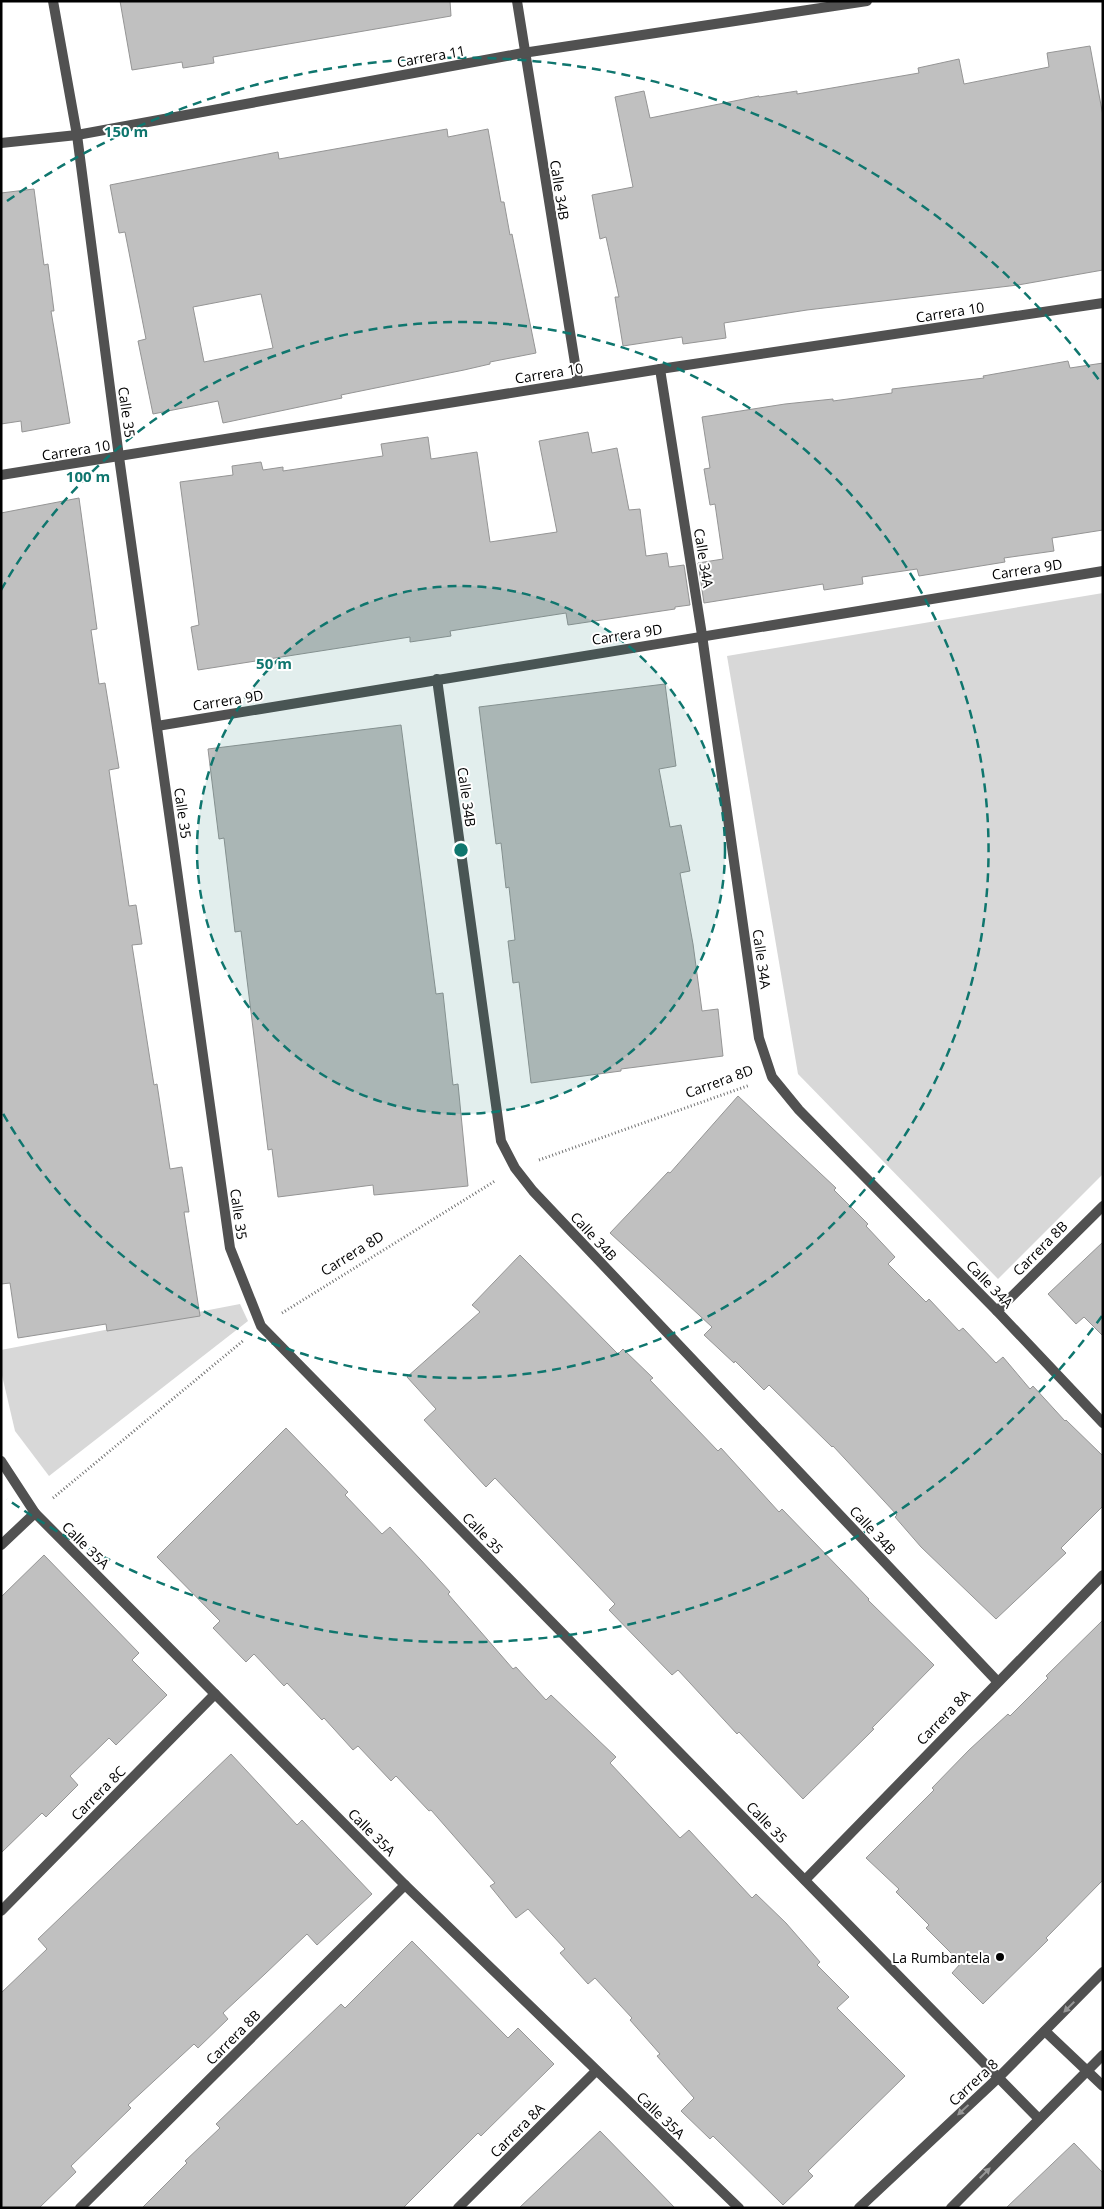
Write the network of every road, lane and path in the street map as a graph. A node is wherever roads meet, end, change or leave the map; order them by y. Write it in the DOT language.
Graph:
graph roads {
  1 [pos="53,1"];
  2 [pos="517,1"];
  3 [pos="867,1"];
  4 [pos="523,53"];
  5 [pos="77,135"];
  6 [pos="1,143"];
  7 [pos="1103,303"];
  8 [pos="660,369"];
  9 [pos="578,382"];
  10 [pos="119,457"];
  11 [pos="1,475"];
  12 [pos="1103,571"];
  13 [pos="702,635"];
  14 [pos="437,680"];
  15 [pos="157,726"];
  16 [pos="772,1077"];
  17 [pos="515,1168"];
  18 [pos="1103,1206"];
  19 [pos="997,1311"];
  20 [pos="261,1326"];
  21 [pos="1103,1424"];
  22 [pos="1,1461"];
  23 [pos="35,1513"];
  24 [pos="1,1545"];
  25 [pos="1103,1575"];
  26 [pos="997,1682"];
  27 [pos="215,1694"];
  28 [pos="805,1880"];
  29 [pos="405,1885"];
  30 [pos="1,1912"];
  31 [pos="1103,1972"];
  32 [pos="1044,2032"];
  33 [pos="1103,2055"];
  34 [pos="596,2071"];
  35 [pos="1087,2071"];
  36 [pos="999,2077"];
  37 [pos="1103,2086"];
  38 [pos="1039,2118"];
  39 [pos="80,2208"];
  40 [pos="458,2208"];
  41 [pos="740,2208"];
  42 [pos="859,2208"];
  43 [pos="951,2208"];
  1 -- 5 [label="street, Calle 35"];
  2 -- 4 [label="street, Calle 34B"];
  3 -- 4 [label="street, Carrera 11"];
  4 -- 5 [label="street, Carrera 11"];
  4 -- 9 [label="street, Calle 34B"];
  5 -- 6 [label="street, Carrera 11"];
  5 -- 10 [label="street, Calle 35"];
  7 -- 8 [label="street, Carrera 10"];
  8 -- 9 [label="street, Carrera 10"];
  8 -- 13 [label="street, Calle 34A"];
  9 -- 10 [label="street, Carrera 10"];
  10 -- 11 [label="street, Carrera 10"];
  10 -- 15 [label="street, Calle 35"];
  12 -- 13 [label="street, Carrera 9D"];
  13 -- 14 [label="street, Carrera 9D"];
  13 -- 16 [label="street, Calle 34A"];
  14 -- 15 [label="street, Carrera 9D"];
  14 -- 17 [label="street, Calle 34B"];
  15 -- 20 [label="street, Calle 35"];
  16 -- 17 [label="path, Carrera 8D"];
  16 -- 19 [label="street, Calle 34A"];
  17 -- 20 [label="path, Carrera 8D"];
  17 -- 26 [label="street, Calle 34B"];
  18 -- 19 [label="street, Carrera 8B"];
  19 -- 21 [label="street, Calle 34A"];
  20 -- 23 [label="path, Carrera 8D"];
  20 -- 28 [label="street, Calle 35"];
  22 -- 23 [label="street, Calle 35A"];
  23 -- 24 [label="street"];
  23 -- 27 [label="street, Calle 35A"];
  25 -- 26 [label="street, Carrera 8A"];
  26 -- 28 [label="street, Carrera 8A"];
  27 -- 29 [label="street, Calle 35A"];
  27 -- 30 [label="street, Carrera 8C"];
  28 -- 36 [label="street, Calle 35"];
  29 -- 34 [label="street, Calle 35A"];
  29 -- 39 [label="street, Carrera 8B"];
  31 -- 32 [label="street, Carrera 8, one-way"];
  32 -- 35 [label="street"];
  32 -- 36 [label="street, Carrera 8"];
  33 -- 35 [label="street"];
  34 -- 40 [label="street, Carrera 8A"];
  34 -- 41 [label="street, Calle 35A"];
  35 -- 37 [label="street"];
  35 -- 38 [label="street"];
  36 -- 38 [label="street, Calle 35"];
  36 -- 42 [label="street, Carrera 8, one-way"];
  43 -- 38 [label="street, one-way"];
}
